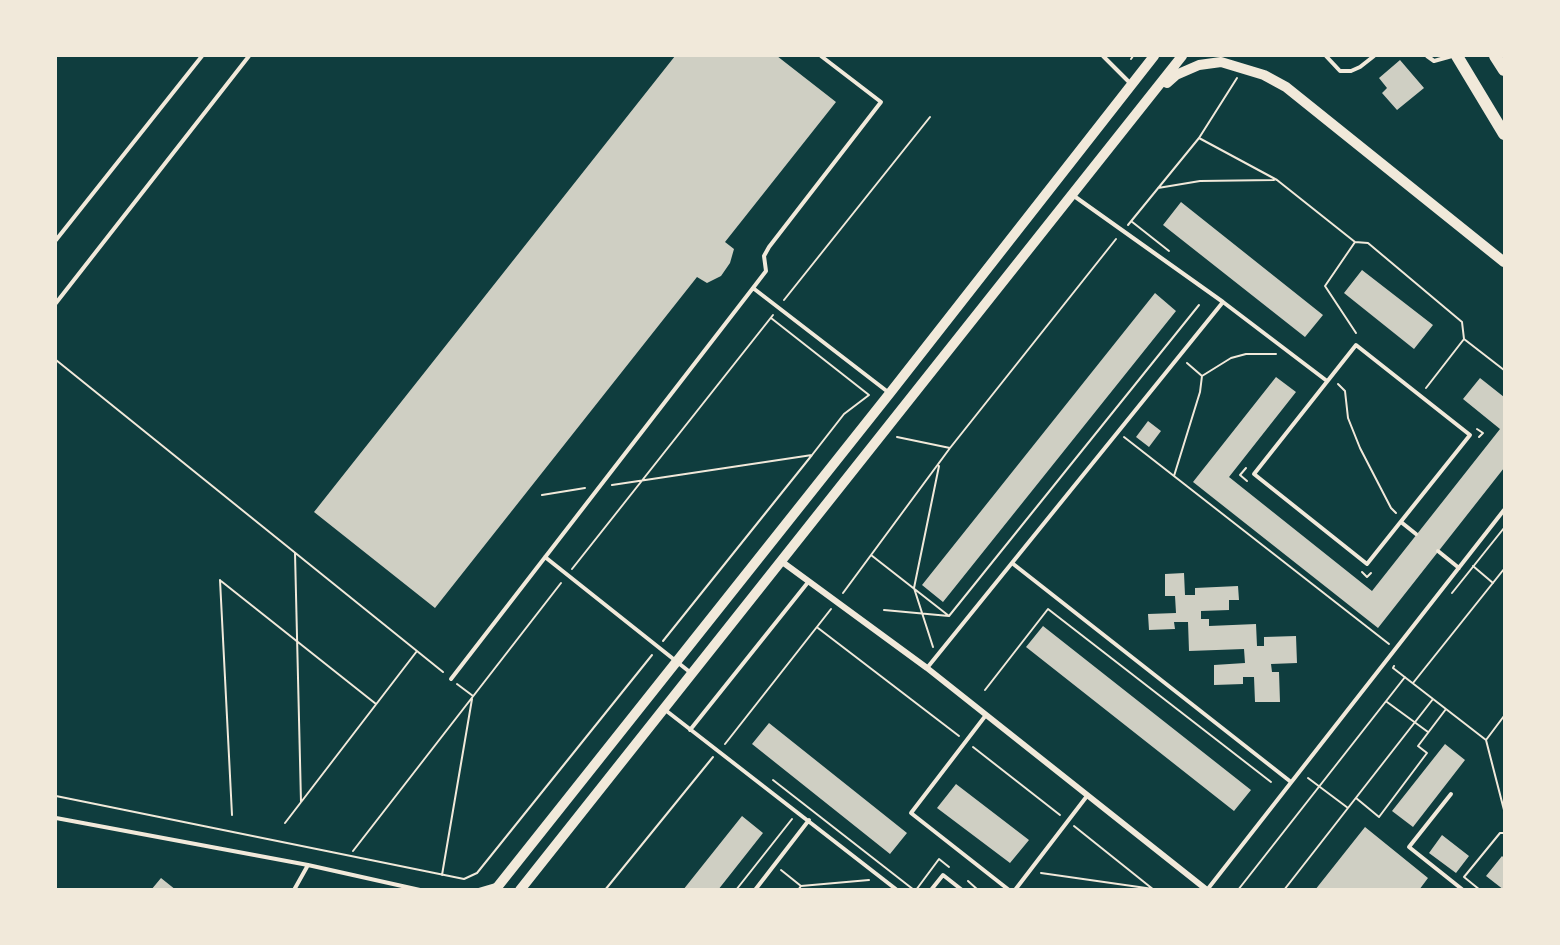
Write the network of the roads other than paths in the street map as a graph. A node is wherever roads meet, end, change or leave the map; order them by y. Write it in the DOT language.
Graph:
graph roads {
  1 [pos="202,56"];
  2 [pos="249,56"];
  3 [pos="821,56"];
  4 [pos="1103,56"];
  5 [pos="1154,56"];
  6 [pos="1182,56"];
  7 [pos="1326,56"];
  8 [pos="1374,56"];
  9 [pos="1426,56"];
  10 [pos="1452,56"];
  11 [pos="1457,56"];
  12 [pos="1495,56"];
  13 [pos="1504,70"];
  14 [pos="1131,84"];
  15 [pos="1147,100"];
  16 [pos="1504,134"];
  17 [pos="1072,194"];
  18 [pos="56,240"];
  19 [pos="1504,262"];
  20 [pos="753,288"];
  21 [pos="1223,302"];
  22 [pos="56,303"];
  23 [pos="1327,381"];
  24 [pos="890,393"];
  25 [pos="1504,510"];
  26 [pos="1402,520"];
  27 [pos="1416,534"];
  28 [pos="1438,551"];
  29 [pos="545,557"];
  30 [pos="781,561"];
  31 [pos="1012,563"];
  32 [pos="1459,568"];
  33 [pos="809,581"];
  34 [pos="677,661"];
  35 [pos="927,668"];
  36 [pos="692,674"];
  37 [pos="451,679"];
  38 [pos="664,709"];
  39 [pos="986,715"];
  40 [pos="690,730"];
  41 [pos="1291,782"];
  42 [pos="1451,794"];
  43 [pos="1088,795"];
  44 [pos="56,818"];
  45 [pos="809,820"];
  46 [pos="308,865"];
  47 [pos="497,887"];
  48 [pos="294,890"];
  49 [pos="420,890"];
  50 [pos="479,890"];
  51 [pos="520,890"];
  52 [pos="755,890"];
  53 [pos="897,890"];
  54 [pos="931,890"];
  55 [pos="962,890"];
  56 [pos="1009,890"];
  57 [pos="1015,890"];
  58 [pos="1207,890"];
  59 [pos="1463,890"];
  1 -- 18 [label="lane"];
  2 -- 22 [label="lane"];
  3 -- 20 [label="lane"];
  4 -- 14 [label="lane"];
  5 -- 14 [label="main road"];
  6 -- 15 [label="main road"];
  7 -- 8 [label="lane"];
  9 -- 10 [label="lane"];
  11 -- 16 [label="main road"];
  12 -- 13 [label="main road"];
  14 -- 24 [label="main road"];
  15 -- 17 [label="main road"];
  15 -- 19 [label="main road"];
  17 -- 21 [label="lane"];
  17 -- 30 [label="main road"];
  20 -- 24 [label="lane"];
  20 -- 29 [label="lane"];
  21 -- 23 [label="lane"];
  21 -- 31 [label="lane"];
  23 -- 26 [label="lane"];
  23 -- 26 [label="lane"];
  24 -- 34 [label="main road"];
  25 -- 32 [label="lane"];
  26 -- 27 [label="lane"];
  28 -- 32 [label="lane"];
  29 -- 34 [label="lane"];
  29 -- 37 [label="lane"];
  30 -- 33 [label="street"];
  30 -- 36 [label="main road"];
  31 -- 35 [label="lane"];
  31 -- 41 [label="lane"];
  32 -- 41 [label="lane"];
  33 -- 35 [label="street"];
  33 -- 40 [label="lane"];
  34 -- 36 [label="lane"];
  34 -- 47 [label="main road"];
  35 -- 39 [label="street"];
  36 -- 38 [label="main road"];
  38 -- 40 [label="lane"];
  38 -- 51 [label="main road"];
  39 -- 43 [label="street"];
  39 -- 56 [label="lane"];
  40 -- 45 [label="lane"];
  41 -- 58 [label="lane"];
  42 -- 59 [label="lane"];
  43 -- 57 [label="lane"];
  43 -- 58 [label="street"];
  44 -- 46 [label="lane"];
  45 -- 52 [label="lane"];
  45 -- 53 [label="lane"];
  46 -- 48 [label="lane"];
  46 -- 49 [label="lane"];
  47 -- 50 [label="lane"];
  54 -- 55 [label="lane"];
}
